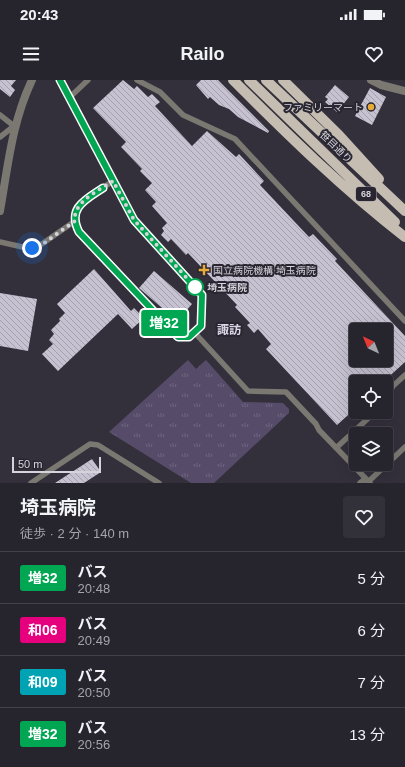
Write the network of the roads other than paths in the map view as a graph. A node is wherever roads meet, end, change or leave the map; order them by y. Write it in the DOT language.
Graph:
graph roads {
  1 [pos="32,80"];
  2 [pos="60,80"];
  3 [pos="88,80"];
  4 [pos="137,80"];
  5 [pos="233,80"];
  6 [pos="249,80"];
  7 [pos="266,80"];
  8 [pos="283,80"];
  9 [pos="371,80"];
  10 [pos="405,91"];
  11 [pos="70,97"];
  12 [pos="0,115"];
  13 [pos="14,126"];
  14 [pos="0,137"];
  15 [pos="113,181"];
  16 [pos="404,210"];
  17 [pos="0,211"];
  18 [pos="75,221"];
  19 [pos="405,232"];
  20 [pos="405,237"];
  21 [pos="0,242"];
  22 [pos="405,321"];
  23 [pos="195,333"];
  24 [pos="405,375"];
  25 [pos="393,386"];
  26 [pos="367,419"];
  27 [pos="405,447"];
  28 [pos="336,448"];
  29 [pos="366,482"];
  30 [pos="31,483"];
  31 [pos="160,483"];
  1 -- 13 [label="street"];
  2 -- 11 [label="lane"];
  3 -- 11 [label="lane"];
  4 -- 22 [label="lane"];
  5 -- 20 [label="main road"];
  6 -- 19 [label="main road, 笹目通り / 68"];
  7 -- 16 [label="main road, 笹目通り / 68"];
  8 -- 16 [label="main road"];
  9 -- 10 [label="street"];
  11 -- 15 [label="lane"];
  12 -- 13 [label="lane"];
  13 -- 14 [label="lane"];
  13 -- 17 [label="street"];
  15 -- 18 [label="lane"];
  15 -- 23 [label="lane"];
  18 -- 21 [label="lane"];
  18 -- 23 [label="lane"];
  23 -- 28 [label="lane"];
  24 -- 25 [label="lane"];
  26 -- 28 [label="lane"];
  27 -- 29 [label="lane"];
  28 -- 29 [label="lane"];
  30 -- 31 [label="lane"];
}
